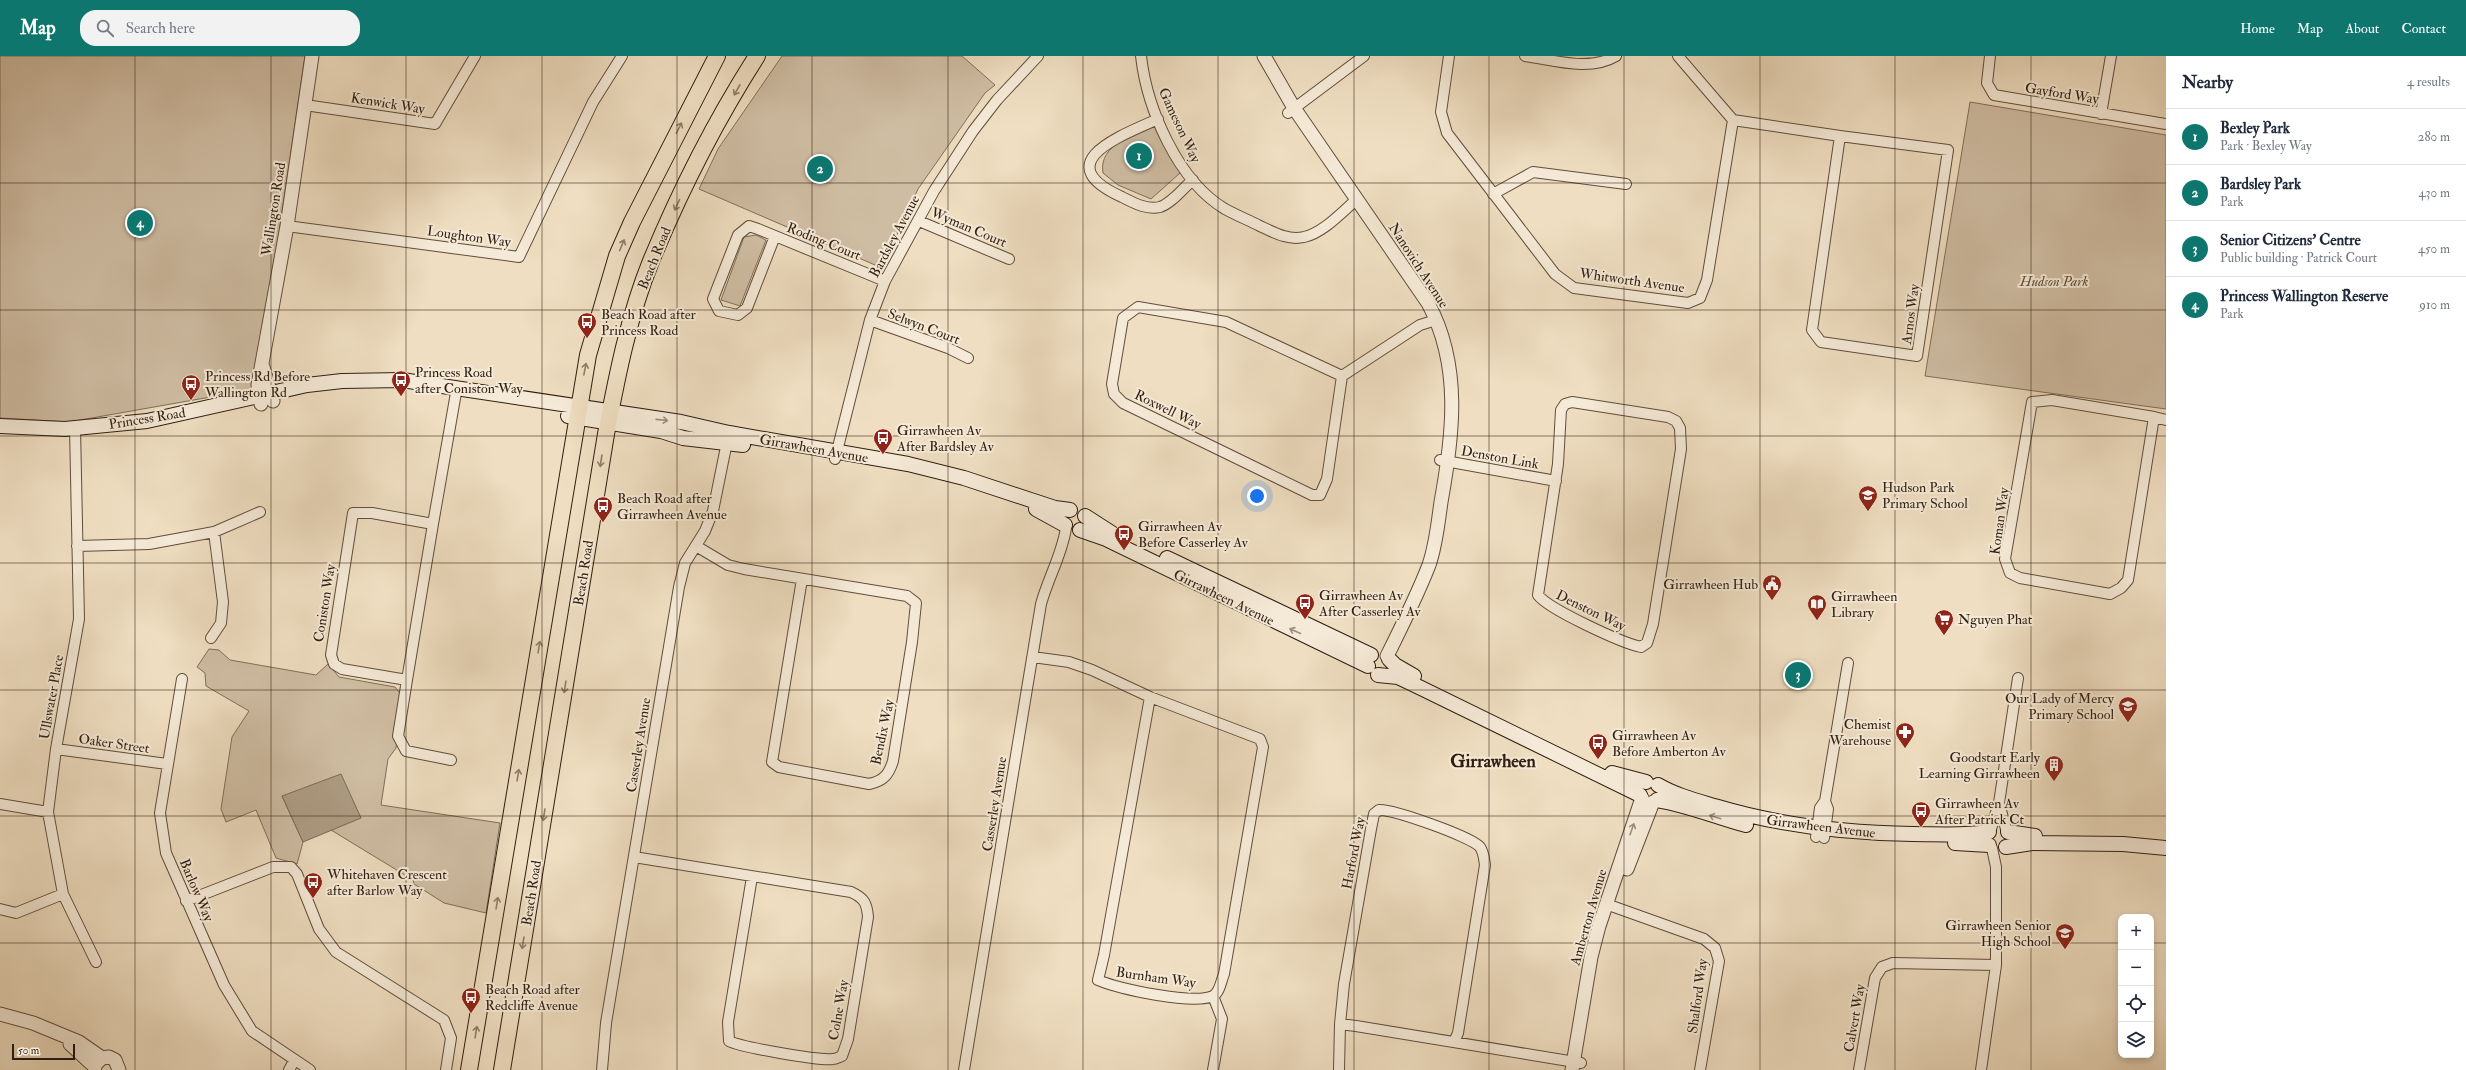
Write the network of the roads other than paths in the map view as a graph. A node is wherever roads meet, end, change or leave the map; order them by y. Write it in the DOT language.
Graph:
graph roads {
  1 [pos="312,56"];
  2 [pos="475,56"];
  3 [pos="622,56"];
  4 [pos="717,56"];
  5 [pos="757,56"];
  6 [pos="1038,56"];
  7 [pos="1141,56"];
  8 [pos="1256,56"];
  9 [pos="1264,56"];
  10 [pos="1364,56"];
  11 [pos="1449,56"];
  12 [pos="1525,56"];
  13 [pos="1616,56"];
  14 [pos="1678,56"];
  15 [pos="1990,56"];
  16 [pos="2111,56"];
  17 [pos="305,105"];
  18 [pos="1291,111"];
  19 [pos="2101,114"];
  20 [pos="1158,119"];
  21 [pos="1733,120"];
  22 [pos="2166,124"];
  23 [pos="1840,136"];
  24 [pos="1193,180"];
  25 [pos="1626,184"];
  26 [pos="1493,194"];
  27 [pos="1353,202"];
  28 [pos="919,221"];
  29 [pos="287,226"];
  30 [pos="775,236"];
  31 [pos="1009,259"];
  32 [pos="885,281"];
  33 [pos="870,320"];
  34 [pos="1432,321"];
  35 [pos="968,358"];
  36 [pos="1342,376"];
  37 [pos="456,391"];
  38 [pos="266,398"];
  39 [pos="576,412"];
  40 [pos="2154,417"];
  41 [pos="609,418"];
  42 [pos="2166,420"];
  43 [pos="0,426"];
  44 [pos="75,432"];
  45 [pos="0,434"];
  46 [pos="728,438"];
  47 [pos="836,455"];
  48 [pos="1444,461"];
  49 [pos="1556,481"];
  50 [pos="1070,510"];
  51 [pos="260,512"];
  52 [pos="1085,516"];
  53 [pos="433,524"];
  54 [pos="1072,529"];
  55 [pos="214,532"];
  56 [pos="77,546"];
  57 [pos="696,546"];
  58 [pos="802,579"];
  59 [pos="211,638"];
  60 [pos="1033,657"];
  61 [pos="1379,660"];
  62 [pos="1848,663"];
  63 [pos="2018,678"];
  64 [pos="182,679"];
  65 [pos="407,680"];
  66 [pos="1150,697"];
  67 [pos="56,749"];
  68 [pos="450,760"];
  69 [pos="167,764"];
  70 [pos="1650,794"];
  71 [pos="1999,803"];
  72 [pos="0,804"];
  73 [pos="48,812"];
  74 [pos="2007,831"];
  75 [pos="1820,833"];
  76 [pos="2166,841"];
  77 [pos="1995,842"];
  78 [pos="2166,848"];
  79 [pos="634,857"];
  80 [pos="752,877"];
  81 [pos="63,894"];
  82 [pos="186,900"];
  83 [pos="1610,906"];
  84 [pos="0,910"];
  85 [pos="96,962"];
  86 [pos="1996,964"];
  87 [pos="1213,996"];
  88 [pos="0,1014"];
  89 [pos="1340,1024"];
  90 [pos="1454,1042"];
  91 [pos="97,1065"];
  92 [pos="292,1066"];
  93 [pos="1577,1066"];
  94 [pos="120,1069"];
  95 [pos="310,1070"];
  96 [pos="446,1070"];
  97 [pos="469,1070"];
  98 [pos="502,1070"];
  99 [pos="602,1070"];
  100 [pos="964,1070"];
  101 [pos="1213,1070"];
  102 [pos="1339,1070"];
  103 [pos="1700,1070"];
  104 [pos="1859,1070"];
  105 [pos="1981,1070"];
  1 -- 17 [label="street, Wallington Road"];
  2 -- 17 [label="street, Kenwick Way"];
  3 -- 29 [label="street, Loughton Way"];
  39 -- 4 [label="main road, one-way"];
  5 -- 41 [label="main road, Beach Road, one-way"];
  6 -- 28 [label="street, Bardsley Avenue"];
  7 -- 20 [label="street, Gameson Way"];
  8 -- 18 [label="street, Nanovich Avenue"];
  9 -- 18 [label="street, Nanovich Avenue"];
  10 -- 18 [label="street"];
  11 -- 26 [label="street, Whitworth Avenue"];
  12 -- 13 [label="street"];
  14 -- 21 [label="street"];
  15 -- 19 [label="street, Gayford Way"];
  16 -- 19 [label="street"];
  17 -- 29 [label="street, Wallington Road"];
  18 -- 27 [label="street, Nanovich Avenue"];
  19 -- 22 [label="street, Gayford Way"];
  20 -- 24 [label="street, Gameson Way"];
  20 -- 24 [label="street"];
  21 -- 23 [label="street, Arnos Way"];
  21 -- 26 [label="street, Whitworth Avenue"];
  23 -- 23 [label="street, Arnos Way"];
  24 -- 27 [label="street, Gameson Way"];
  25 -- 26 [label="street"];
  27 -- 34 [label="street, Nanovich Avenue"];
  28 -- 31 [label="street, Wyman Court"];
  28 -- 32 [label="street, Bardsley Avenue"];
  29 -- 38 [label="street, Wallington Road"];
  30 -- 30 [label="street, Roding Court"];
  30 -- 32 [label="street, Roding Court"];
  32 -- 33 [label="street, Bardsley Avenue"];
  33 -- 35 [label="street, Selwyn Court"];
  33 -- 47 [label="street, Bardsley Avenue"];
  34 -- 36 [label="street"];
  34 -- 48 [label="street, Nanovich Avenue"];
  36 -- 36 [label="street, Roxwell Way"];
  37 -- 38 [label="main road, Princess Road"];
  37 -- 39 [label="main road, Princess Road"];
  37 -- 53 [label="street"];
  38 -- 44 [label="main road, Princess Road"];
  39 -- 41 [label="main road, Girrawheen Avenue"];
  97 -- 39 [label="main road, one-way"];
  40 -- 40 [label="street, Koman Way"];
  40 -- 42 [label="street, Koman Way"];
  41 -- 46 [label="main road, Girrawheen Avenue"];
  41 -- 98 [label="main road, Beach Road, one-way"];
  43 -- 44 [label="main road, Princess Road"];
  44 -- 45 [label="main road, Princess Road"];
  44 -- 56 [label="street, Ullswater Place"];
  46 -- 47 [label="main road, Girrawheen Avenue"];
  46 -- 57 [label="street, Casserley Avenue"];
  47 -- 50 [label="main road, Girrawheen Avenue"];
  47 -- 54 [label="main road, Girrawheen Avenue"];
  48 -- 49 [label="street, Denston Link"];
  48 -- 61 [label="street, Nanovich Avenue"];
  49 -- 49 [label="street, Denston Way"];
  50 -- 52 [label="main road, Girrawheen Avenue"];
  50 -- 54 [label="main road"];
  51 -- 55 [label="street"];
  52 -- 54 [label="main road"];
  52 -- 61 [label="main road, Girrawheen Avenue"];
  53 -- 65 [label="street"];
  53 -- 65 [label="street, Coniston Way"];
  54 -- 60 [label="street, Casserley Avenue"];
  61 -- 54 [label="main road, Girrawheen Avenue, one-way"];
  55 -- 56 [label="street"];
  55 -- 59 [label="street"];
  56 -- 67 [label="street, Ullswater Place"];
  57 -- 58 [label="street, Bendix Way"];
  57 -- 79 [label="street, Casserley Avenue"];
  58 -- 58 [label="street, Bendix Way"];
  60 -- 66 [label="street, Burnham Way"];
  60 -- 100 [label="street, Casserley Avenue"];
  61 -- 70 [label="main road, Girrawheen Avenue"];
  62 -- 75 [label="street"];
  63 -- 71 [label="street"];
  64 -- 69 [label="street, Barlow Way"];
  65 -- 68 [label="street"];
  66 -- 87 [label="street, Burnham Way"];
  66 -- 87 [label="street, Burnham Way"];
  67 -- 69 [label="street, Oaker Street"];
  67 -- 73 [label="street, Ullswater Place"];
  69 -- 82 [label="street, Barlow Way"];
  70 -- 75 [label="main road, Girrawheen Avenue"];
  70 -- 83 [label="street, Amberton Avenue"];
  71 -- 74 [label="street"];
  71 -- 77 [label="street"];
  72 -- 73 [label="street"];
  73 -- 81 [label="street, Ullswater Place"];
  74 -- 76 [label="main road"];
  74 -- 77 [label="main road"];
  75 -- 77 [label="main road, Girrawheen Avenue"];
  77 -- 78 [label="main road, Girrawheen Avenue"];
  77 -- 86 [label="street"];
  79 -- 80 [label="street, Colne Way"];
  79 -- 99 [label="street, Casserley Avenue"];
  80 -- 80 [label="street, Colne Way"];
  81 -- 84 [label="street"];
  81 -- 85 [label="street, Ullswater Place"];
  82 -- 92 [label="street, Barlow Way"];
  82 -- 96 [label="street"];
  83 -- 93 [label="street, Amberton Avenue"];
  83 -- 103 [label="street, Shalford Way"];
  86 -- 104 [label="street, Calvert Way"];
  86 -- 105 [label="street"];
  87 -- 101 [label="street"];
  88 -- 91 [label="street"];
  89 -- 90 [label="street"];
  89 -- 90 [label="street, Harford Way"];
  89 -- 102 [label="street, Harford Way"];
  90 -- 93 [label="street"];
  91 -- 94 [label="street"];
  92 -- 95 [label="street, Barlow Way"];
}
